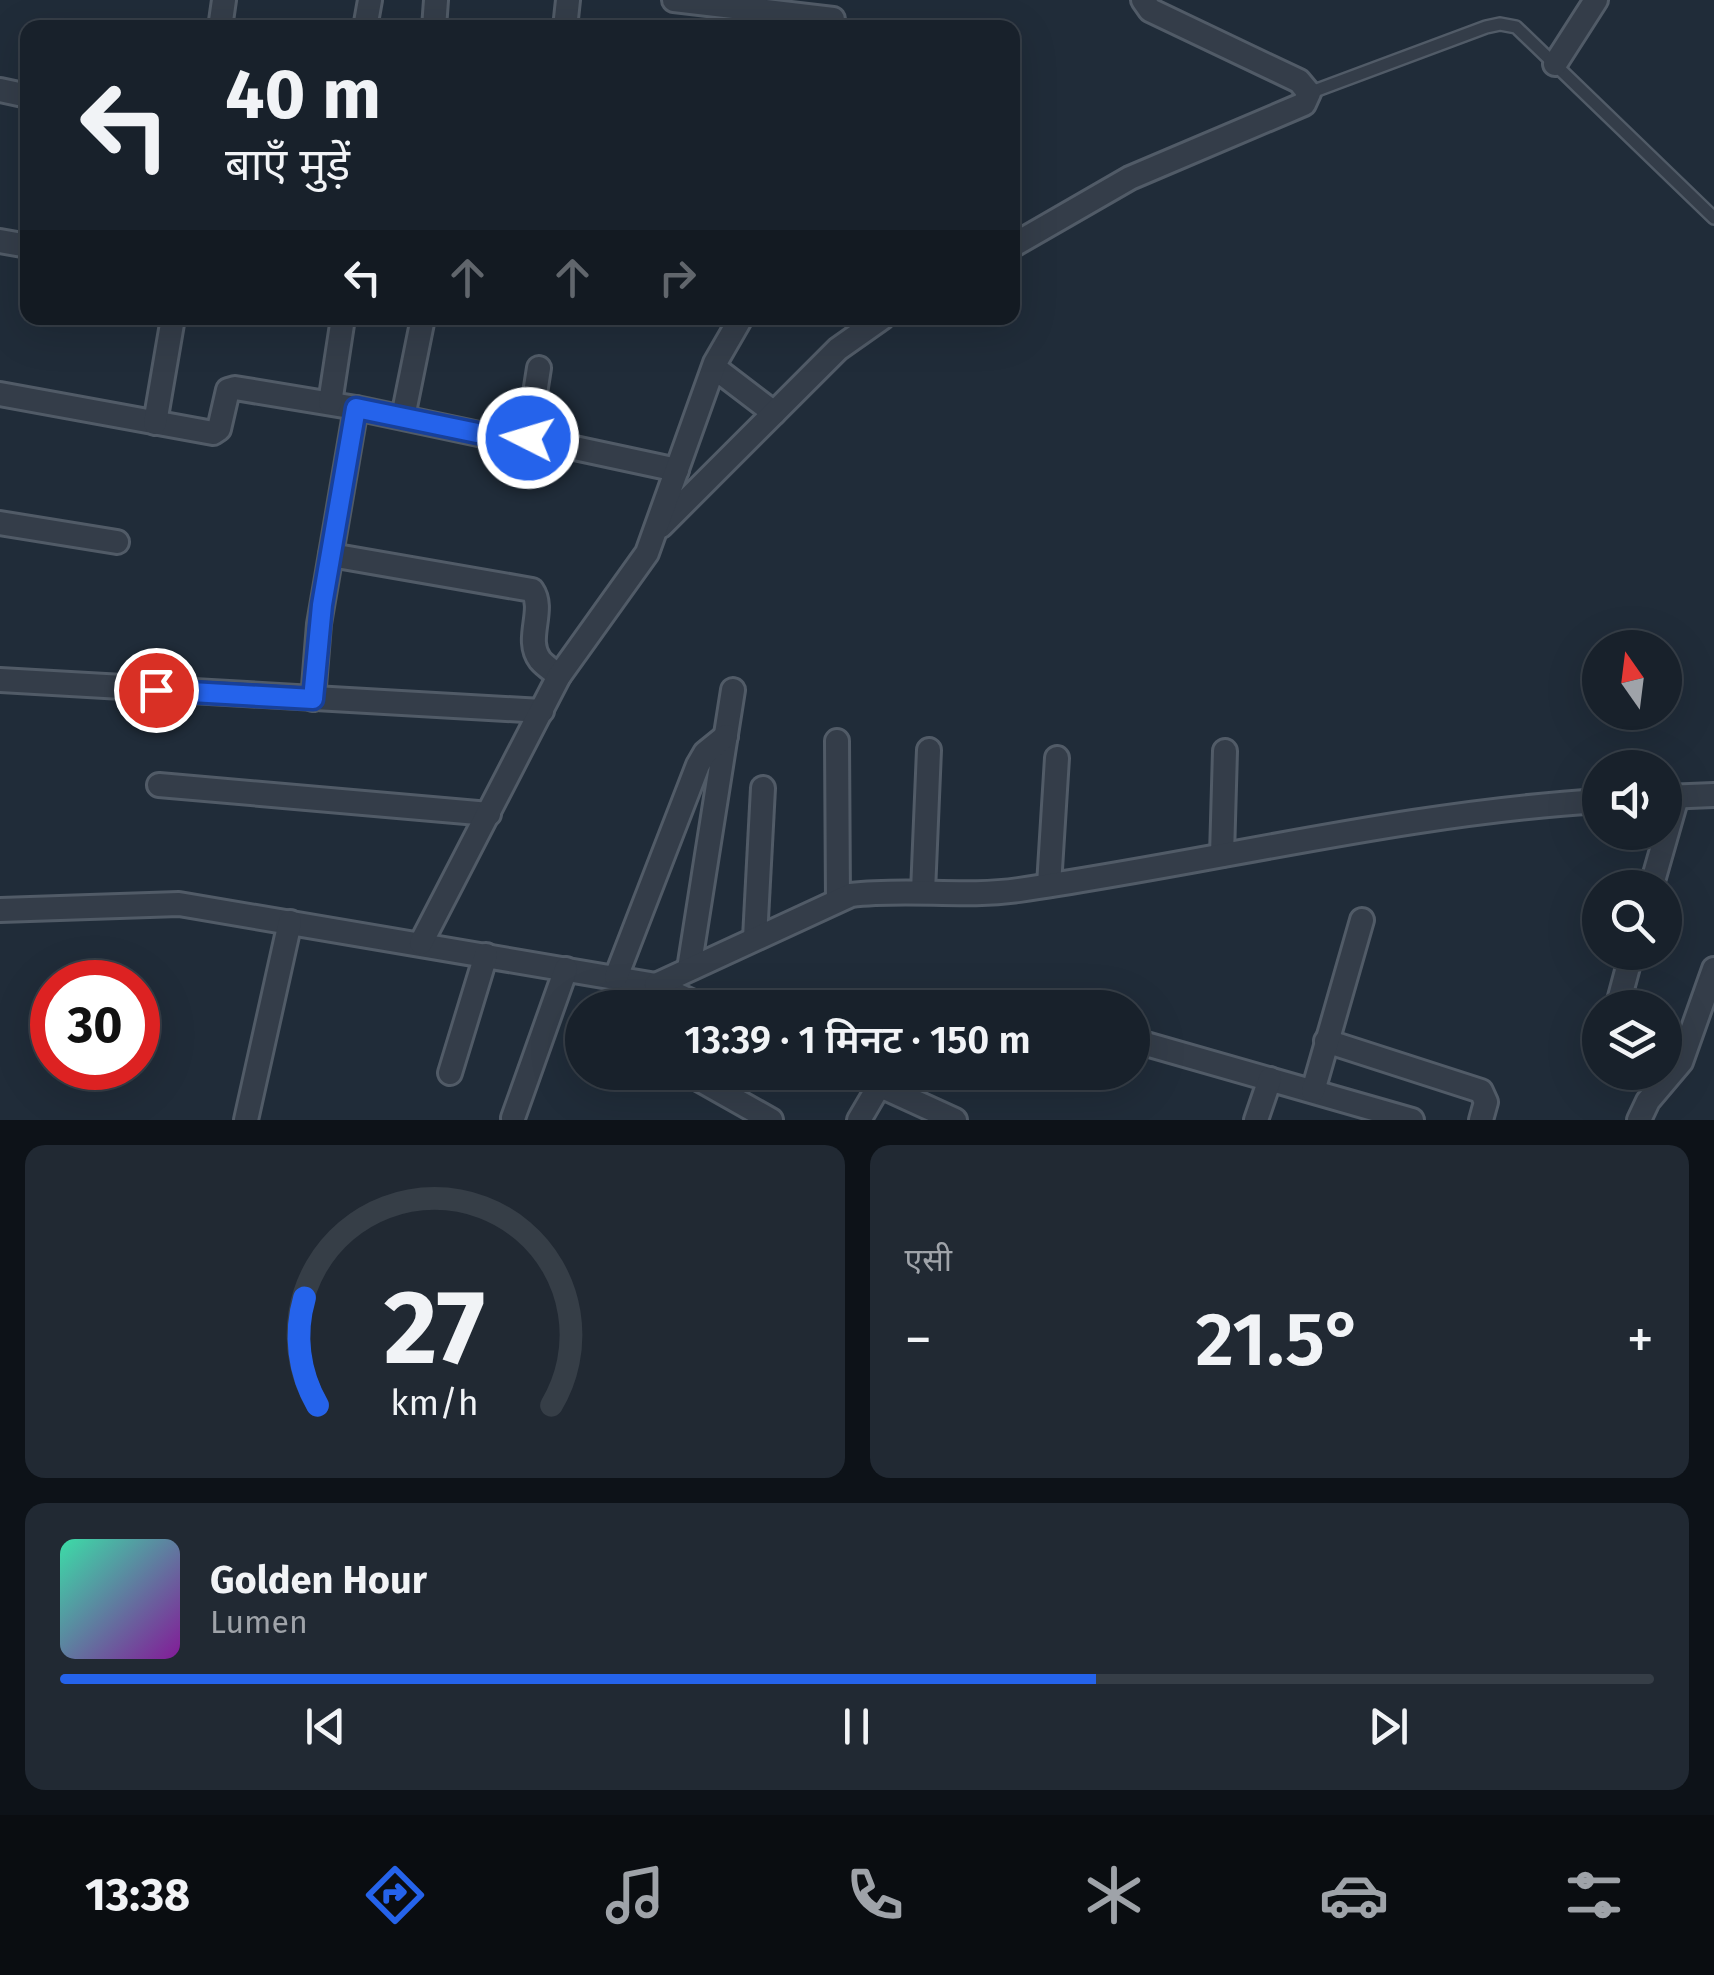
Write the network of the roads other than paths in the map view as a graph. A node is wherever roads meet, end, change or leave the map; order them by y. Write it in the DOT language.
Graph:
graph roads {
  1 [pos="674,0"];
  2 [pos="1143,0"];
  3 [pos="1596,0"];
  4 [pos="833,15"];
  5 [pos="1555,64"];
  6 [pos="1309,93"];
  7 [pos="1714,218"];
  8 [pos="1020,241"];
  9 [pos="172,325"];
  10 [pos="341,325"];
  11 [pos="423,325"];
  12 [pos="737,325"];
  13 [pos="872,325"];
  14 [pos="539,368"];
  15 [pos="714,368"];
  16 [pos="0,394"];
  17 [pos="330,404"];
  18 [pos="356,408"];
  19 [pos="774,413"];
  20 [pos="403,418"];
  21 [pos="156,423"];
  22 [pos="528,438"];
  23 [pos="678,470"];
  24 [pos="0,523"];
  25 [pos="655,532"];
  26 [pos="116,542"];
  27 [pos="331,555"];
  28 [pos="558,676"];
  29 [pos="0,680"];
  30 [pos="733,690"];
  31 [pos="313,699"];
  32 [pos="542,711"];
  33 [pos="726,736"];
  34 [pos="838,741"];
  35 [pos="929,750"];
  36 [pos="1225,752"];
  37 [pos="1057,758"];
  38 [pos="160,785"];
  39 [pos="764,788"];
  40 [pos="1714,795"];
  41 [pos="1682,796"];
  42 [pos="1582,802"];
  43 [pos="489,814"];
  44 [pos="1222,855"];
  45 [pos="1049,885"];
  46 [pos="922,892"];
  47 [pos="838,900"];
  48 [pos="0,910"];
  49 [pos="1362,920"];
  50 [pos="290,922"];
  51 [pos="756,938"];
  52 [pos="421,943"];
  53 [pos="486,955"];
  54 [pos="566,969"];
  55 [pos="689,969"];
  56 [pos="1714,969"];
  57 [pos="616,978"];
  58 [pos="656,984"];
  59 [pos="667,990"];
  60 [pos="1326,1041"];
  61 [pos="1150,1045"];
  62 [pos="450,1073"];
  63 [pos="1270,1079"];
  64 [pos="718,1090"];
  65 [pos="877,1090"];
  66 [pos="888,1090"];
  67 [pos="1314,1091"];
  68 [pos="513,1118"];
  69 [pos="1407,1119"];
  70 [pos="246,1120"];
  71 [pos="771,1120"];
  72 [pos="859,1120"];
  73 [pos="955,1120"];
  74 [pos="1256,1120"];
  75 [pos="1481,1120"];
  76 [pos="1639,1120"];
  1 -- 4 [label="street"];
  2 -- 6 [label="street"];
  3 -- 5 [label="street"];
  5 -- 6 [label="lane"];
  5 -- 7 [label="lane"];
  6 -- 8 [label="street"];
  9 -- 21 [label="street"];
  10 -- 17 [label="street"];
  11 -- 20 [label="street"];
  12 -- 15 [label="street"];
  13 -- 19 [label="street"];
  14 -- 22 [label="street"];
  15 -- 19 [label="street"];
  15 -- 23 [label="street"];
  16 -- 21 [label="street"];
  17 -- 18 [label="street"];
  17 -- 21 [label="street"];
  18 -- 20 [label="street"];
  18 -- 27 [label="street"];
  19 -- 25 [label="street"];
  20 -- 22 [label="street"];
  22 -- 23 [label="street"];
  23 -- 25 [label="street"];
  24 -- 26 [label="street"];
  25 -- 28 [label="street"];
  27 -- 28 [label="street"];
  27 -- 31 [label="street"];
  28 -- 32 [label="street"];
  29 -- 31 [label="street"];
  30 -- 33 [label="street"];
  31 -- 32 [label="street"];
  32 -- 43 [label="street"];
  33 -- 55 [label="street"];
  33 -- 57 [label="street"];
  34 -- 47 [label="street"];
  35 -- 46 [label="street"];
  36 -- 44 [label="street"];
  37 -- 45 [label="street"];
  38 -- 43 [label="street"];
  39 -- 51 [label="street"];
  40 -- 41 [label="street"];
  42 -- 44 [label="street"];
  43 -- 52 [label="street"];
  44 -- 45 [label="street"];
  45 -- 46 [label="street"];
  46 -- 47 [label="street"];
  47 -- 51 [label="street"];
  48 -- 50 [label="street"];
  49 -- 60 [label="street"];
  50 -- 52 [label="street"];
  50 -- 70 [label="street"];
  51 -- 55 [label="street"];
  52 -- 53 [label="street"];
  53 -- 54 [label="street"];
  53 -- 62 [label="street"];
  54 -- 57 [label="street"];
  54 -- 68 [label="street"];
  55 -- 58 [label="street"];
  56 -- 76 [label="street"];
  57 -- 58 [label="street"];
  58 -- 59 [label="street"];
  60 -- 67 [label="street"];
  60 -- 75 [label="street"];
  61 -- 63 [label="street"];
  63 -- 67 [label="street"];
  63 -- 74 [label="street"];
  64 -- 71 [label="street"];
  65 -- 72 [label="street"];
  66 -- 73 [label="street"];
  67 -- 69 [label="street"];
}
